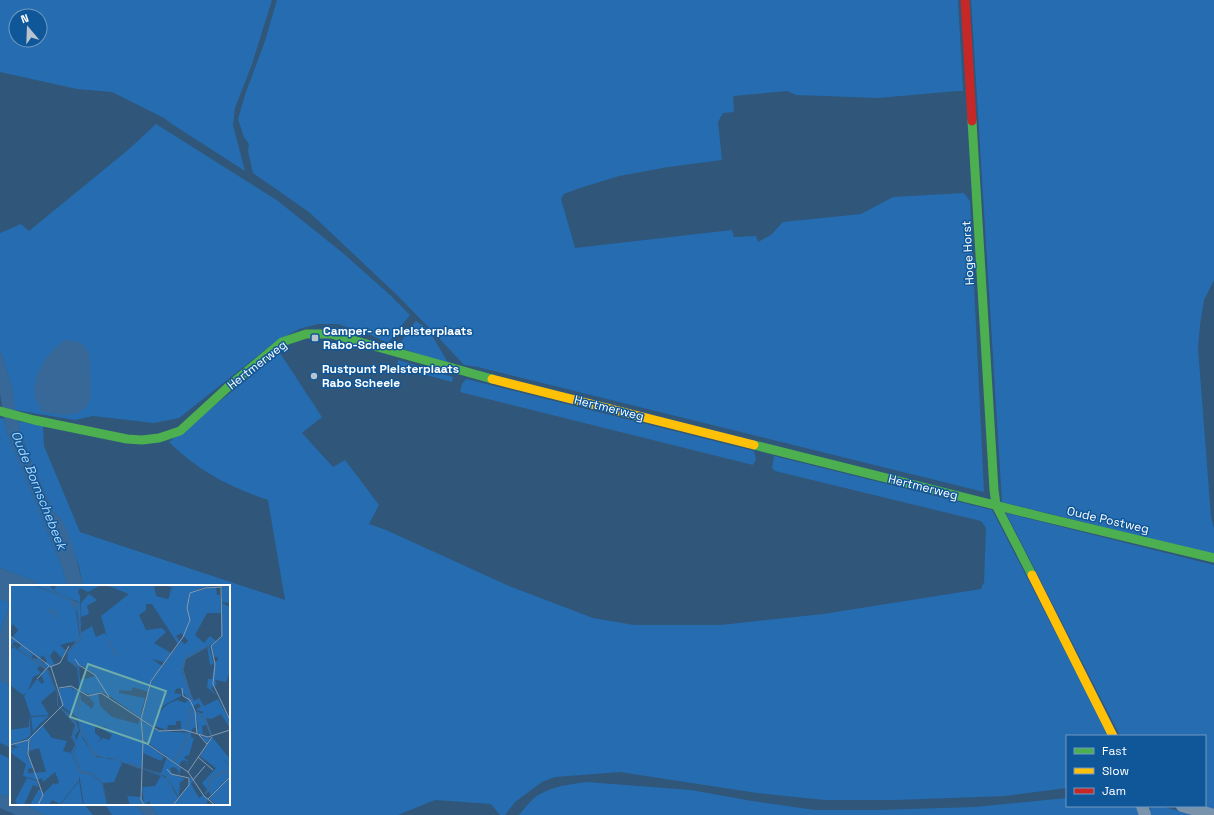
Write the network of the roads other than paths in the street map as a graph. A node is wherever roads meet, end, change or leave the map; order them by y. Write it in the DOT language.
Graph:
graph roads {
  1 [pos="965,0"];
  2 [pos="0,411"];
  3 [pos="996,505"];
  4 [pos="1214,558"];
  5 [pos="1112,735"];
  6 [pos="1186,807"];
  7 [pos="1214,815"];
  1 -- 3 [label="street, Hoge Horst"];
  2 -- 3 [label="street, Hertmerweg"];
  3 -- 4 [label="street, Oude Postweg"];
  3 -- 5 [label="street"];
  6 -- 7 [label="street"];
}
